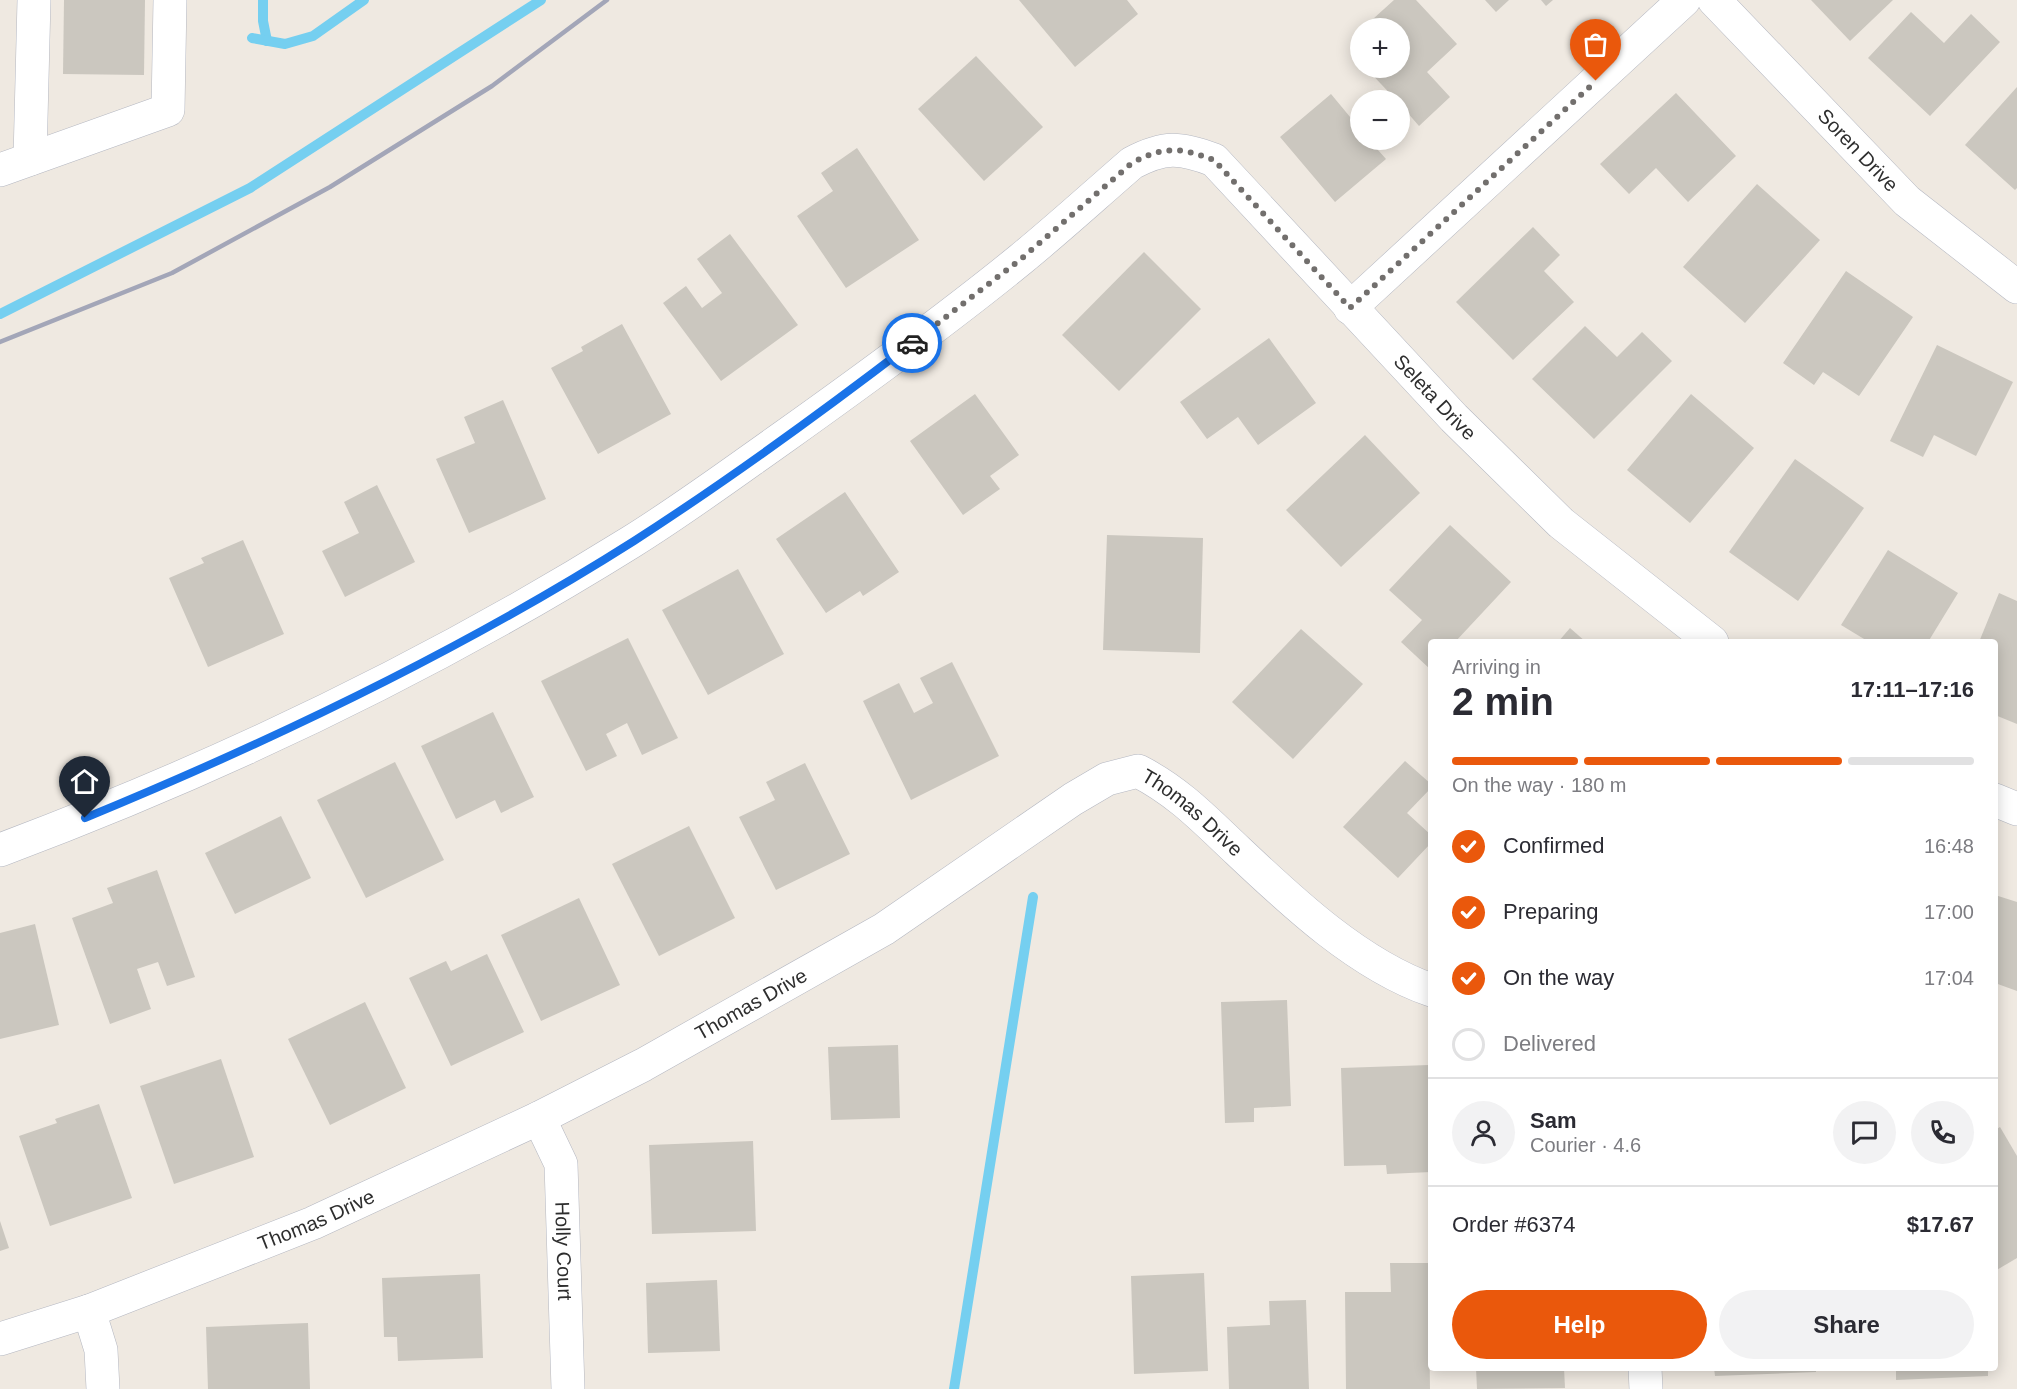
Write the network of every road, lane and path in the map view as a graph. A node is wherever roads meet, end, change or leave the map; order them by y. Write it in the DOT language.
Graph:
graph roads {
  1 [pos="34,0"];
  2 [pos="171,0"];
  3 [pos="1684,0"];
  4 [pos="1714,0"];
  5 [pos="30,159"];
  6 [pos="0,170"];
  7 [pos="2017,288"];
  8 [pos="1350,308"];
  9 [pos="1708,639"];
  10 [pos="1998,801"];
  11 [pos="2017,809"];
  12 [pos="0,850"];
  13 [pos="1428,989"];
  14 [pos="539,1118"];
  15 [pos="89,1311"];
  16 [pos="0,1339"];
  17 [pos="1645,1371"];
  18 [pos="103,1389"];
  19 [pos="568,1389"];
  20 [pos="1646,1389"];
  1 -- 5 [label="street"];
  2 -- 5 [label="street"];
  3 -- 8 [label="street"];
  4 -- 7 [label="street, Soren Drive"];
  5 -- 6 [label="street"];
  8 -- 9 [label="street, Seleta Drive"];
  8 -- 12 [label="street, Seleta Drive"];
  10 -- 11 [label="street"];
  13 -- 14 [label="street, Thomas Drive"];
  14 -- 15 [label="street, Thomas Drive"];
  14 -- 19 [label="street, Holly Court"];
  15 -- 16 [label="street, Thomas Drive"];
  15 -- 18 [label="street"];
  17 -- 20 [label="street"];
}
